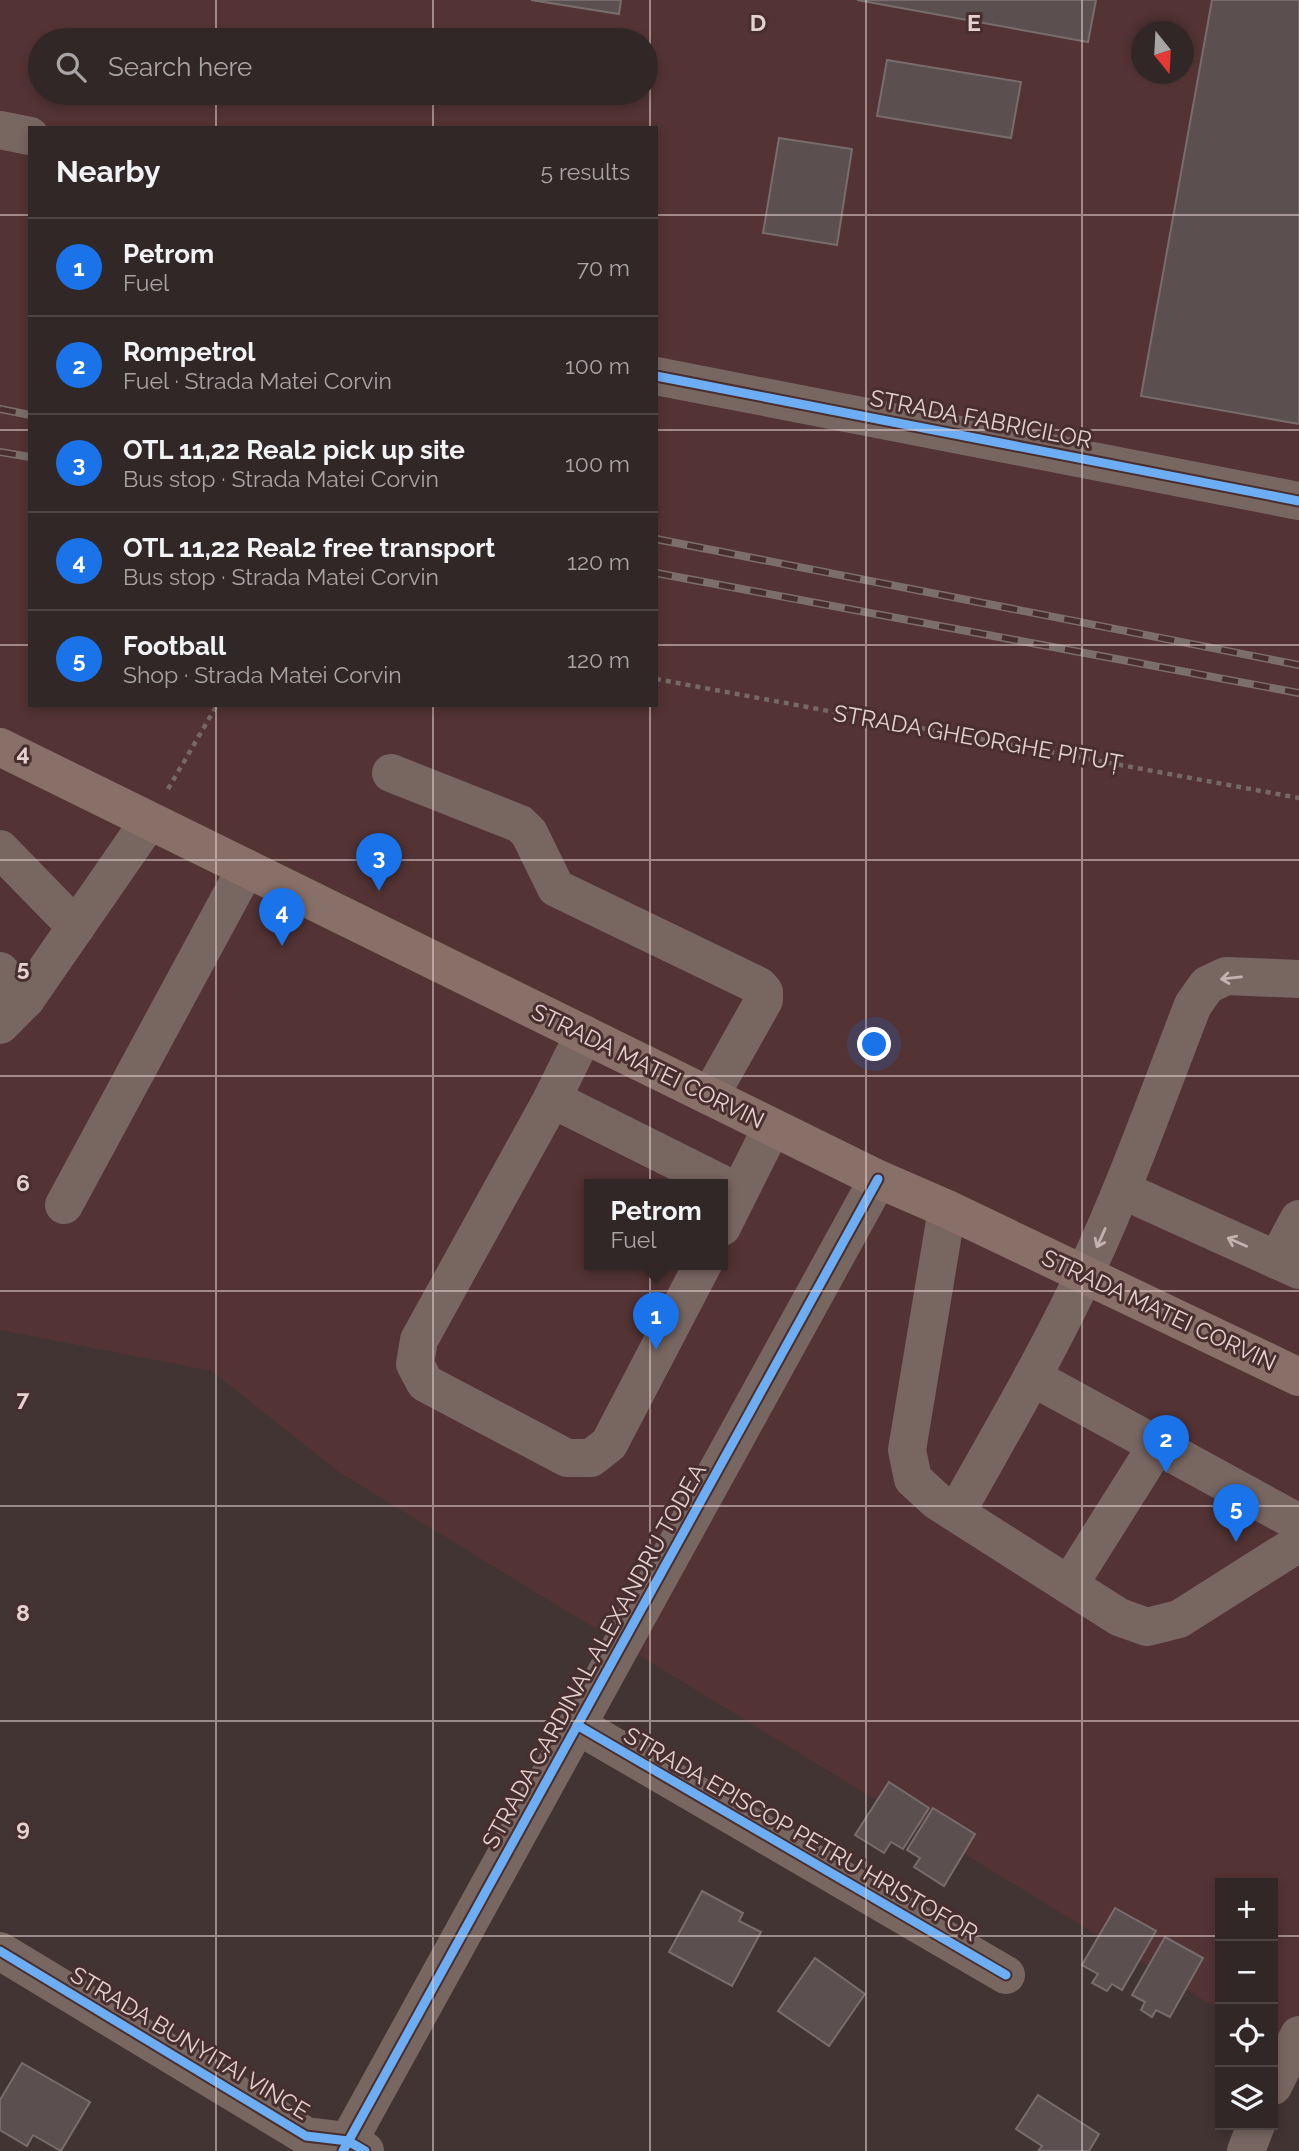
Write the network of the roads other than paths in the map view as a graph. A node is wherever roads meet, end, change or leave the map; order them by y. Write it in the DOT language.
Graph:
graph roads {
  1 [pos="0,131"];
  2 [pos="28,136"];
  3 [pos="658,376"];
  4 [pos="1299,501"];
  5 [pos="0,747"];
  6 [pos="391,773"];
  7 [pos="149,821"];
  8 [pos="0,849"];
  9 [pos="246,868"];
  10 [pos="76,927"];
  11 [pos="0,971"];
  12 [pos="1299,979"];
  13 [pos="13,1012"];
  14 [pos="584,1034"];
  15 [pos="710,1096"];
  16 [pos="552,1099"];
  17 [pos="772,1127"];
  18 [pos="712,1179"];
  19 [pos="878,1179"];
  20 [pos="728,1187"];
  21 [pos="1122,1190"];
  22 [pos="64,1205"];
  23 [pos="947,1209"];
  24 [pos="1299,1219"];
  25 [pos="1288,1265"];
  26 [pos="700,1270"];
  27 [pos="1085,1275"];
  28 [pos="1032,1377"];
  29 [pos="1299,1377"];
  30 [pos="1157,1445"];
  31 [pos="956,1513"];
  32 [pos="1299,1523"];
  33 [pos="1299,1543"];
  34 [pos="1069,1585"];
  35 [pos="577,1725"];
  36 [pos="0,1951"];
  37 [pos="1006,1975"];
  38 [pos="1299,2035"];
  39 [pos="1278,2076"];
  40 [pos="1254,2130"];
  41 [pos="352,2148"];
  42 [pos="1246,2151"];
  1 -- 2 [label="street"];
  3 -- 4 [label="street, STRADA FABRICILOR"];
  5 -- 7 [label="main road, STRADA MATEI CORVIN"];
  6 -- 15 [label="street"];
  7 -- 9 [label="main road, STRADA MATEI CORVIN"];
  7 -- 10 [label="street"];
  8 -- 10 [label="street"];
  9 -- 14 [label="main road, STRADA MATEI CORVIN"];
  9 -- 22 [label="street"];
  10 -- 13 [label="street"];
  11 -- 13 [label="street"];
  12 -- 21 [label="street, one-way"];
  14 -- 15 [label="main road, STRADA MATEI CORVIN"];
  14 -- 16 [label="street"];
  15 -- 17 [label="main road, STRADA MATEI CORVIN"];
  16 -- 18 [label="street"];
  16 -- 26 [label="street"];
  17 -- 19 [label="main road, STRADA MATEI CORVIN"];
  17 -- 20 [label="street"];
  19 -- 23 [label="main road, STRADA MATEI CORVIN"];
  19 -- 35 [label="street, STRADA CARDINAL ALEXANDRU TODEA"];
  25 -- 21 [label="street, one-way"];
  21 -- 27 [label="street, one-way"];
  23 -- 27 [label="main road, STRADA MATEI CORVIN"];
  23 -- 31 [label="street"];
  24 -- 25 [label="street"];
  27 -- 28 [label="street"];
  27 -- 29 [label="main road, STRADA MATEI CORVIN"];
  28 -- 30 [label="street"];
  28 -- 31 [label="street"];
  30 -- 32 [label="street"];
  30 -- 34 [label="street"];
  31 -- 34 [label="street"];
  33 -- 34 [label="street"];
  35 -- 37 [label="street, STRADA EPISCOP PETRU HRISTOFOR"];
  35 -- 41 [label="street, STRADA CARDINAL ALEXANDRU TODEA"];
  36 -- 41 [label="street, STRADA BUNYITAI VINCE"];
  38 -- 39 [label="street"];
  40 -- 42 [label="street"];
}
